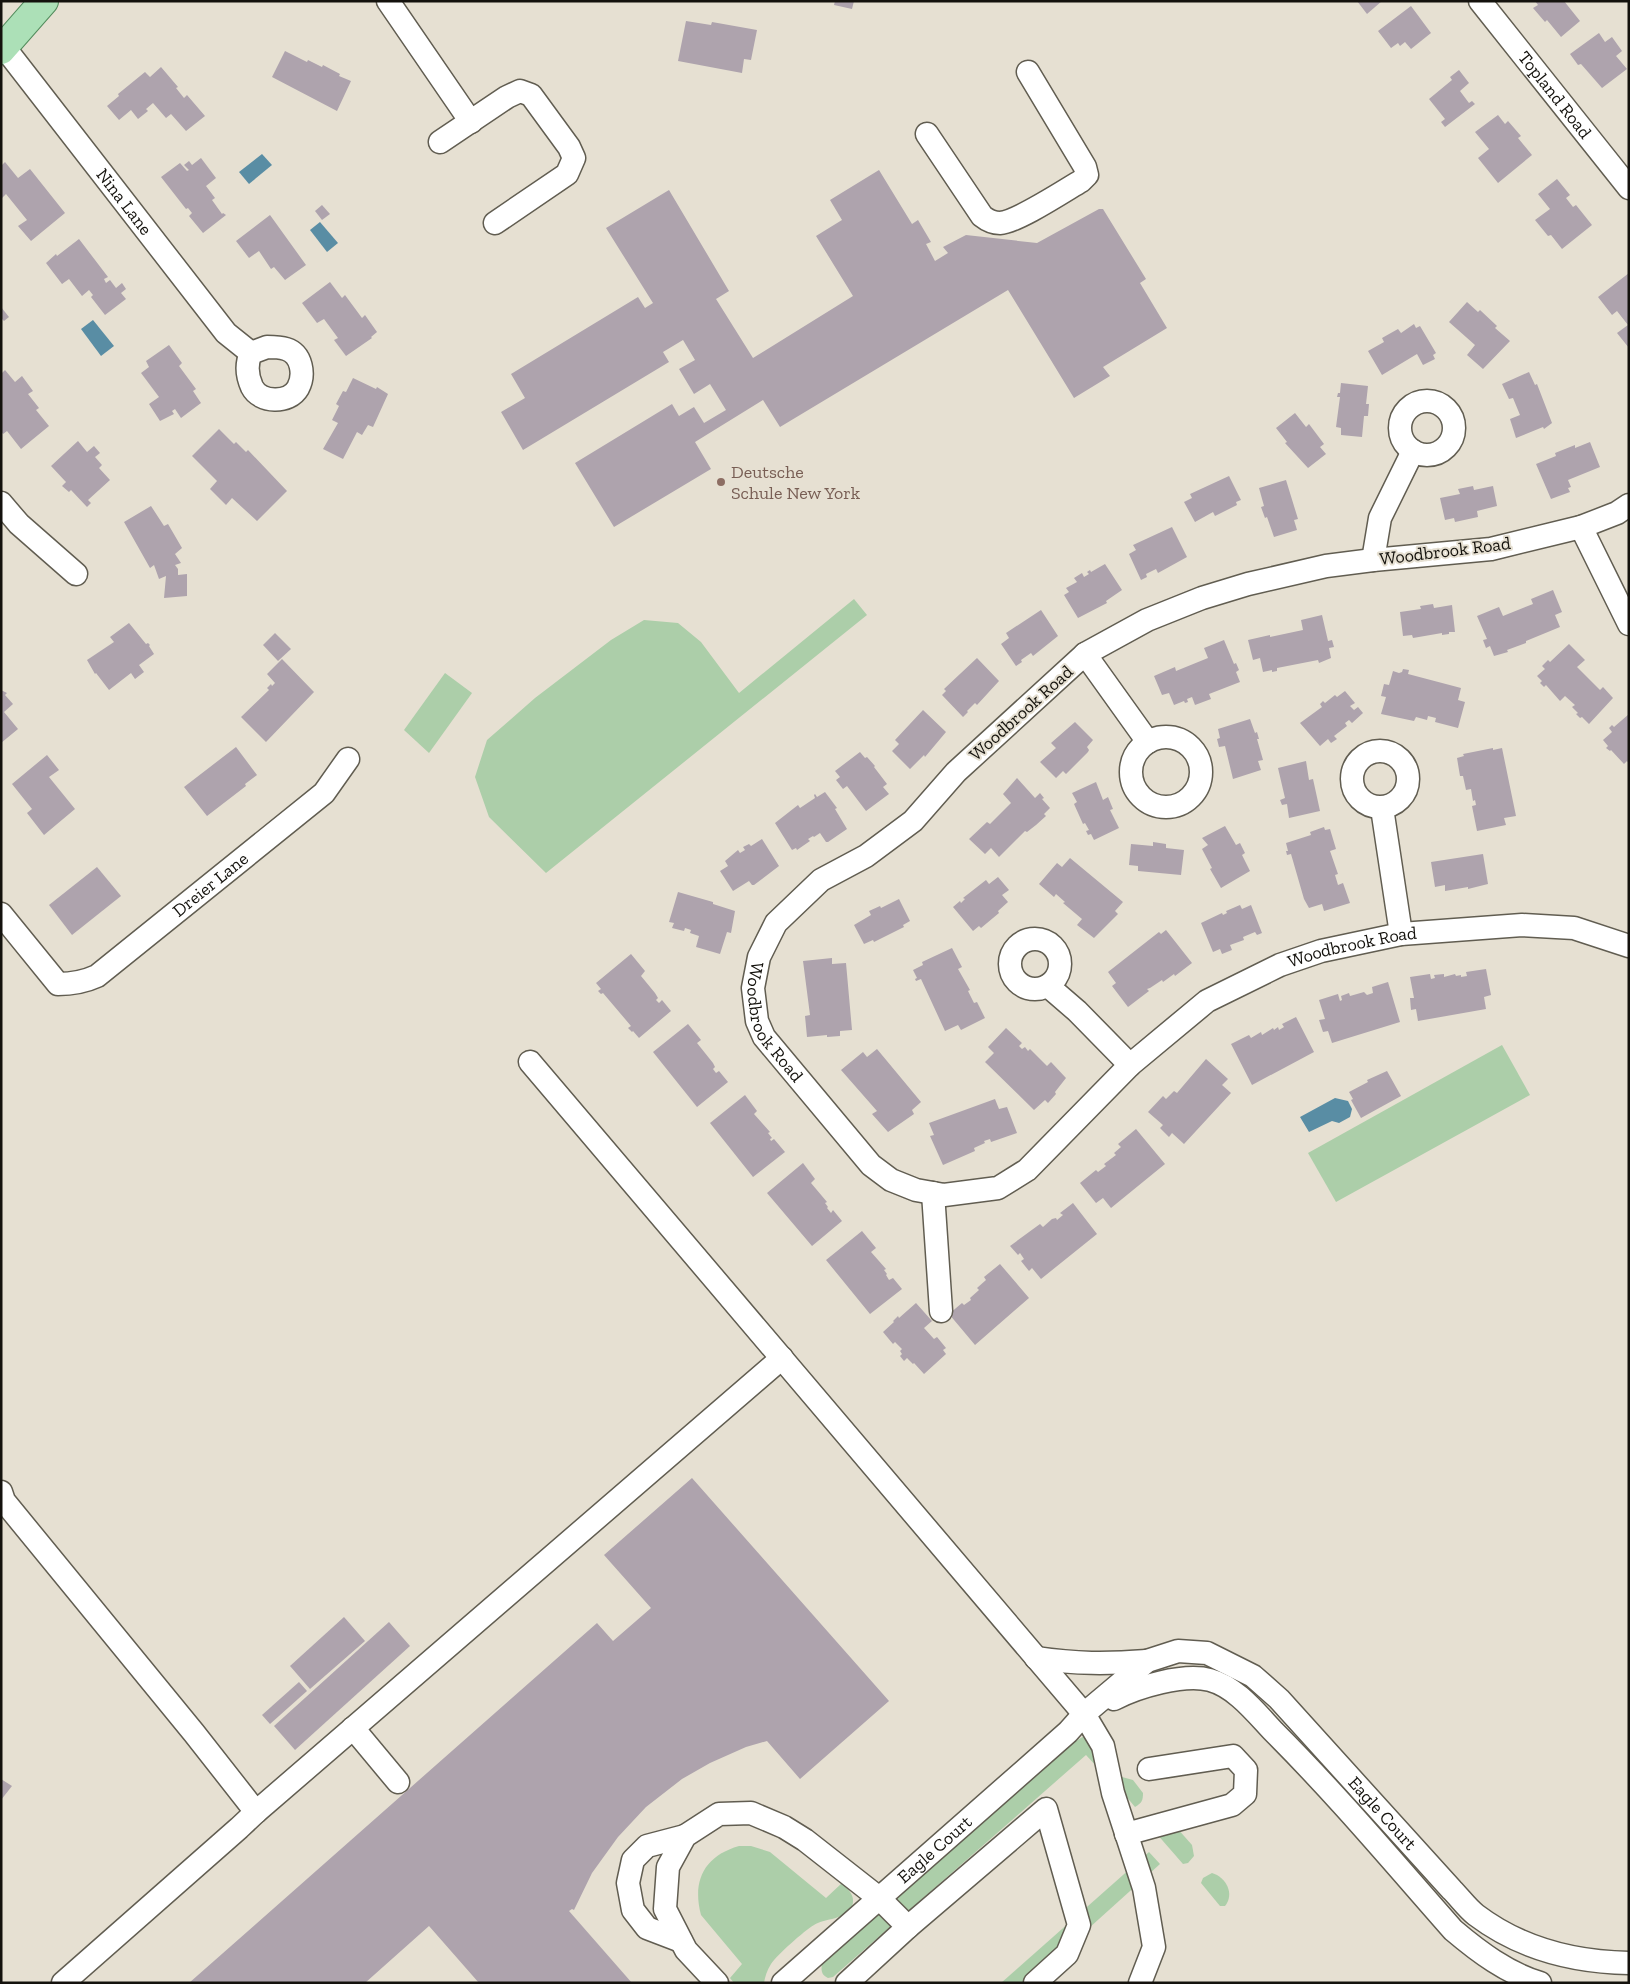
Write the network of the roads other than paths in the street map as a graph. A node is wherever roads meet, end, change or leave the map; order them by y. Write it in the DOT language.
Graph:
graph roads {
  1 [pos="44,1"];
  2 [pos="388,1"];
  3 [pos="1480,1"];
  4 [pos="2,48"];
  5 [pos="1028,72"];
  6 [pos="470,122"];
  7 [pos="928,134"];
  8 [pos="440,142"];
  9 [pos="1629,188"];
  10 [pos="495,223"];
  11 [pos="251,353"];
  12 [pos="1413,451"];
  13 [pos="1,504"];
  14 [pos="1629,505"];
  15 [pos="1581,528"];
  16 [pos="1373,560"];
  17 [pos="76,574"];
  18 [pos="1629,624"];
  19 [pos="1086,654"];
  20 [pos="1148,742"];
  21 [pos="348,759"];
  22 [pos="1382,808"];
  23 [pos="1,914"];
  24 [pos="1401,934"];
  25 [pos="1629,946"];
  26 [pos="1048,986"];
  27 [pos="530,1062"];
  28 [pos="1130,1065"];
  29 [pos="933,1193"];
  30 [pos="941,1311"];
  31 [pos="782,1358"];
  32 [pos="2,1486"];
  33 [pos="1036,1658"];
  34 [pos="1147,1661"];
  35 [pos="1084,1714"];
  36 [pos="353,1728"];
  37 [pos="1149,1769"];
  38 [pos="398,1782"];
  39 [pos="256,1812"];
  40 [pos="1126,1834"];
  41 [pos="685,1836"];
  42 [pos="880,1898"];
  43 [pos="908,1927"];
  44 [pos="681,1941"];
  45 [pos="1629,1963"];
  46 [pos="63,1983"];
  47 [pos="717,1983"];
  48 [pos="783,1983"];
  49 [pos="847,1983"];
  50 [pos="1035,1983"];
  51 [pos="1140,1983"];
  52 [pos="1540,1983"];
  1 -- 4 [label="main road"];
  2 -- 6 [label="street"];
  3 -- 9 [label="street, Topland Road"];
  4 -- 11 [label="street, Nina Lane"];
  5 -- 7 [label="street"];
  6 -- 8 [label="street"];
  6 -- 10 [label="street"];
  12 -- 16 [label="street"];
  13 -- 17 [label="street"];
  14 -- 15 [label="street, Woodbrook Road"];
  15 -- 16 [label="street, Woodbrook Road"];
  15 -- 18 [label="street"];
  16 -- 19 [label="street, Woodbrook Road"];
  19 -- 20 [label="street"];
  19 -- 29 [label="street, Woodbrook Road"];
  21 -- 23 [label="street, Dreier Lane"];
  22 -- 24 [label="street"];
  24 -- 25 [label="street, Woodbrook Road"];
  24 -- 28 [label="street, Woodbrook Road"];
  26 -- 28 [label="street"];
  27 -- 31 [label="street"];
  28 -- 29 [label="street, Woodbrook Road"];
  29 -- 30 [label="street"];
  31 -- 33 [label="street"];
  31 -- 36 [label="street"];
  32 -- 39 [label="street"];
  33 -- 34 [label="street, Eagle Court"];
  33 -- 35 [label="street"];
  34 -- 35 [label="street, Eagle Court"];
  34 -- 45 [label="street, Eagle Court"];
  35 -- 40 [label="street"];
  35 -- 42 [label="street, Eagle Court"];
  35 -- 52 [label="street, Eagle Court"];
  36 -- 38 [label="street"];
  36 -- 39 [label="street"];
  37 -- 40 [label="street"];
  39 -- 46 [label="street"];
  40 -- 51 [label="street"];
  41 -- 42 [label="street"];
  41 -- 44 [label="street"];
  41 -- 44 [label="street"];
  42 -- 43 [label="street"];
  42 -- 48 [label="street, Eagle Court"];
  43 -- 49 [label="street"];
  43 -- 50 [label="street"];
  44 -- 47 [label="street"];
}
